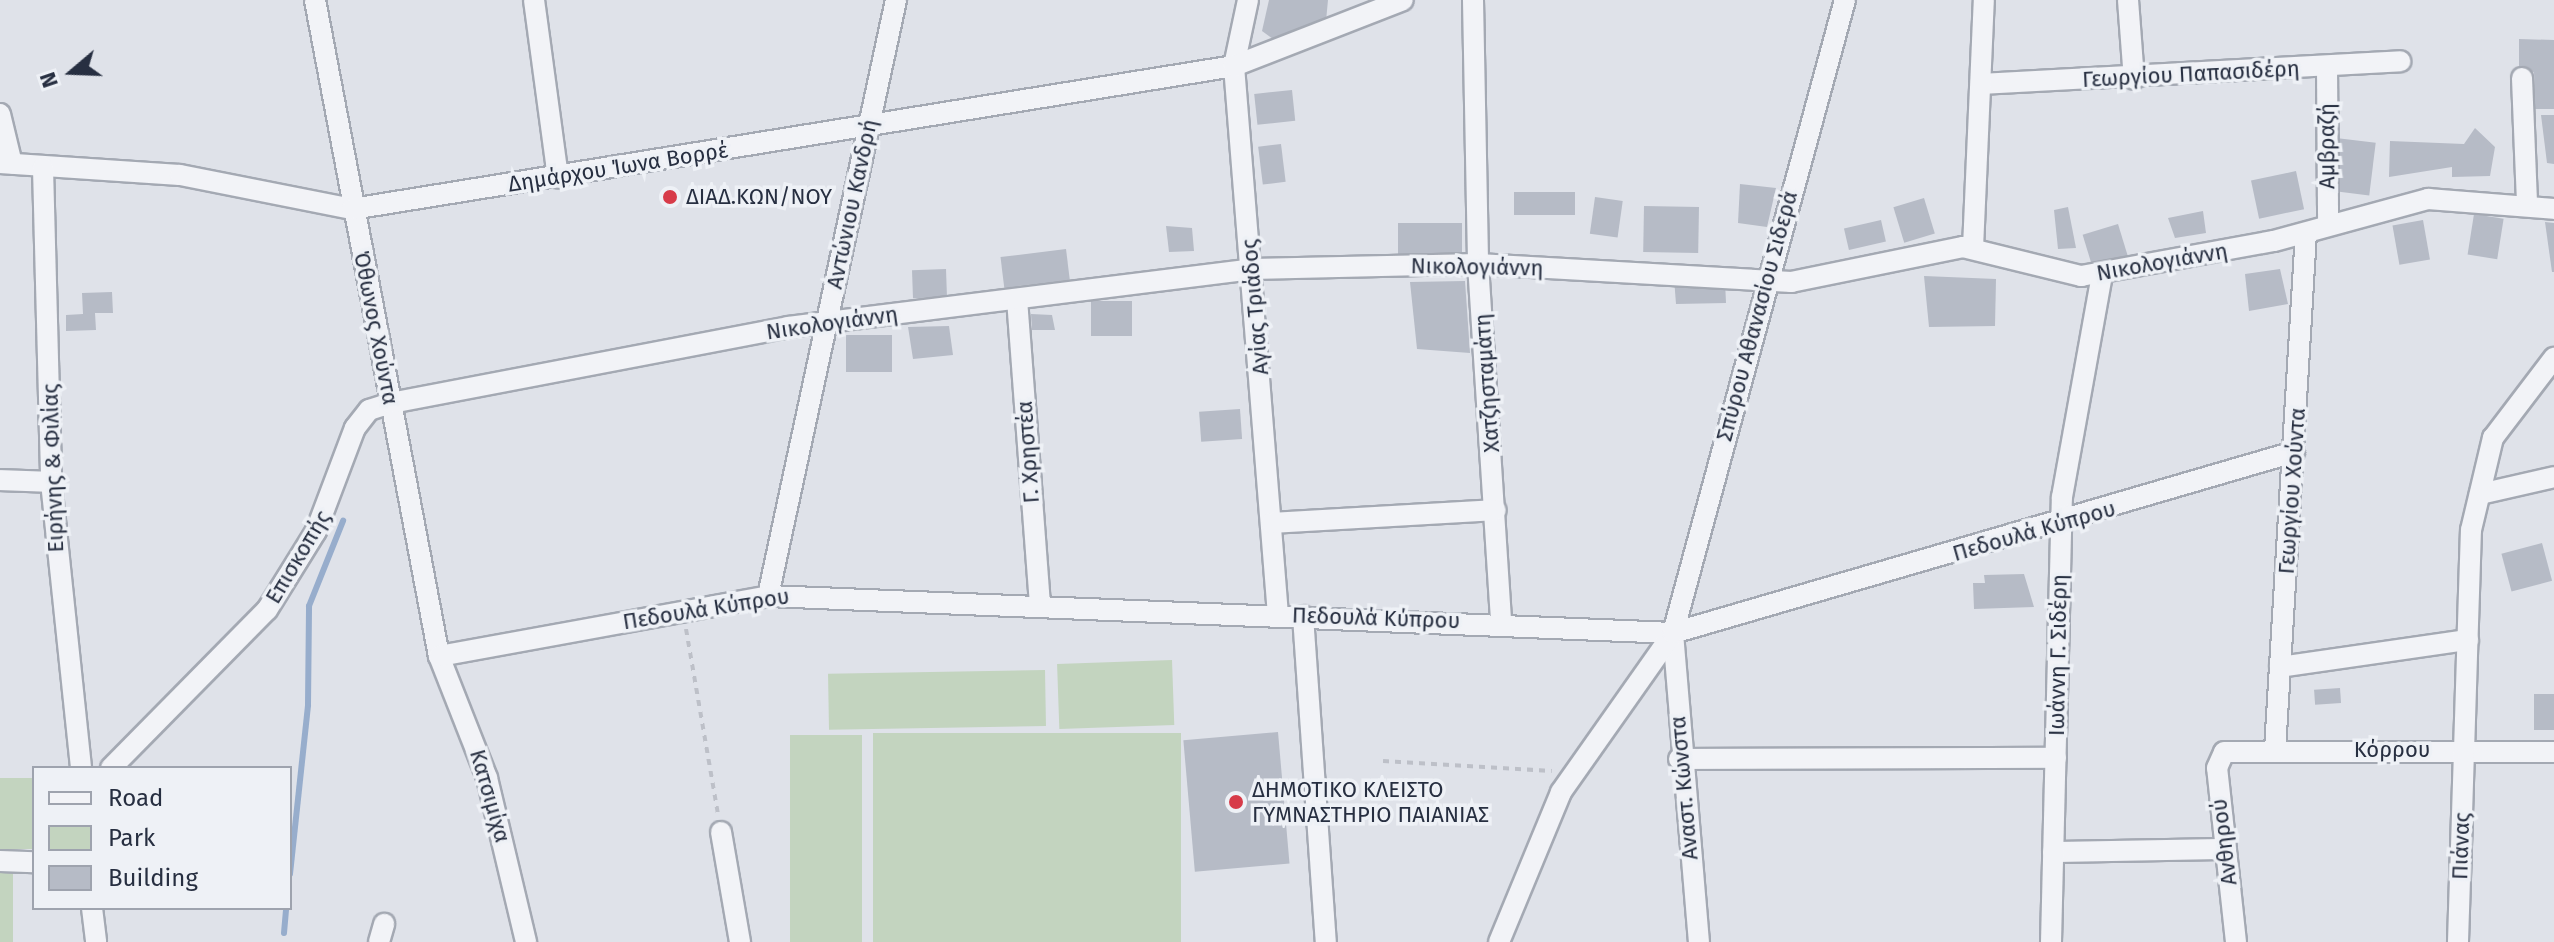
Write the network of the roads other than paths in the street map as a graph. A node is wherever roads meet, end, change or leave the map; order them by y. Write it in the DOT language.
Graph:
graph roads {
  1 [pos="315,0"];
  2 [pos="534,0"];
  3 [pos="896,0"];
  4 [pos="1248,0"];
  5 [pos="1403,0"];
  6 [pos="1473,0"];
  7 [pos="1845,0"];
  8 [pos="1984,0"];
  9 [pos="2128,0"];
  10 [pos="2400,61"];
  11 [pos="1234,66"];
  12 [pos="2327,66"];
  13 [pos="2522,78"];
  14 [pos="2134,79"];
  15 [pos="1981,84"];
  16 [pos="0,114"];
  17 [pos="869,127"];
  18 [pos="6,164"];
  19 [pos="43,168"];
  20 [pos="558,177"];
  21 [pos="2527,203"];
  22 [pos="352,209"];
  23 [pos="2554,209"];
  24 [pos="2328,225"];
  25 [pos="2306,233"];
  26 [pos="1973,248"];
  27 [pos="1478,264"];
  28 [pos="1252,269"];
  29 [pos="2102,275"];
  30 [pos="1767,277"];
  31 [pos="1017,299"];
  32 [pos="827,322"];
  33 [pos="2554,358"];
  34 [pos="391,403"];
  35 [pos="2294,452"];
  36 [pos="2554,477"];
  37 [pos="0,480"];
  38 [pos="51,482"];
  39 [pos="2480,494"];
  40 [pos="1496,510"];
  41 [pos="1272,523"];
  42 [pos="2060,524"];
  43 [pos="768,596"];
  44 [pos="1040,606"];
  45 [pos="1278,615"];
  46 [pos="1303,616"];
  47 [pos="1501,622"];
  48 [pos="1673,633"];
  49 [pos="2468,640"];
  50 [pos="439,656"];
  51 [pos="2280,667"];
  52 [pos="2231,750"];
  53 [pos="2275,750"];
  54 [pos="2465,750"];
  55 [pos="2554,752"];
  56 [pos="2056,758"];
  57 [pos="1679,759"];
  58 [pos="81,766"];
  59 [pos="113,766"];
  60 [pos="721,832"];
  61 [pos="2225,849"];
  62 [pos="2053,852"];
  63 [pos="0,861"];
  64 [pos="32,862"];
  65 [pos="92,910"];
  66 [pos="96,942"];
  67 [pos="526,942"];
  68 [pos="740,942"];
  69 [pos="1326,942"];
  70 [pos="1499,942"];
  71 [pos="1699,942"];
  72 [pos="2051,942"];
  73 [pos="2236,942"];
  74 [pos="2458,942"];
  1 -- 22 [label="street, Όθωνος Χούντα"];
  2 -- 20 [label="street"];
  3 -- 17 [label="street, Αντώνιου Κανδρή"];
  4 -- 11 [label="street, Αγίας Τριάδος"];
  5 -- 11 [label="street, Δημάρχου Ίωνα Βορρέ"];
  6 -- 27 [label="street, Χατζησταμάτη"];
  7 -- 30 [label="street, Σπύρου Αθανασίου Σιδερά"];
  8 -- 15 [label="street"];
  9 -- 14 [label="street"];
  10 -- 12 [label="street, Γεωργίου Παπασιδέρη"];
  11 -- 17 [label="street, Δημάρχου Ίωνα Βορρέ"];
  11 -- 28 [label="street, Αγίας Τριάδος"];
  12 -- 14 [label="street, Γεωργίου Παπασιδέρη"];
  12 -- 24 [label="street, Αμβραζή"];
  13 -- 21 [label="street"];
  14 -- 15 [label="street, Γεωργίου Παπασιδέρη"];
  15 -- 26 [label="street"];
  16 -- 18 [label="street"];
  17 -- 20 [label="street, Δημάρχου Ίωνα Βορρέ"];
  17 -- 32 [label="street, Αντώνιου Κανδρή"];
  18 -- 19 [label="street, Δημάρχου Ίωνα Βορρέ"];
  19 -- 22 [label="street, Δημάρχου Ίωνα Βορρέ"];
  19 -- 38 [label="street, Ειρήνης & Φιλίας"];
  20 -- 22 [label="street, Δημάρχου Ίωνα Βορρέ"];
  21 -- 23 [label="street, Νικολογιάννη"];
  21 -- 24 [label="street, Νικολογιάννη"];
  22 -- 34 [label="street, Όθωνος Χούντα"];
  24 -- 25 [label="street, Νικολογιάννη"];
  25 -- 29 [label="street, Νικολογιάννη"];
  25 -- 35 [label="street, Γεωργίου Χούντα"];
  26 -- 29 [label="street, Νικολογιάννη"];
  26 -- 30 [label="street, Νικολογιάννη"];
  27 -- 28 [label="street, Νικολογιάννη"];
  27 -- 30 [label="street, Νικολογιάννη"];
  27 -- 40 [label="street, Χατζησταμάτη"];
  28 -- 31 [label="street, Νικολογιάννη"];
  28 -- 41 [label="street, Αγίας Τριάδος"];
  29 -- 42 [label="street, Ιωάννη Γ. Σιδέρη"];
  30 -- 48 [label="street, Σπύρου Αθανασίου Σιδερά"];
  31 -- 32 [label="street, Νικολογιάννη"];
  31 -- 44 [label="street, Γ. Χρηστέα"];
  32 -- 34 [label="street, Νικολογιάννη"];
  32 -- 43 [label="street, Αντώνιου Κανδρή"];
  33 -- 39 [label="street, Πιάνας"];
  34 -- 50 [label="street, Όθωνος Χούντα"];
  34 -- 59 [label="street, Επισκοπής"];
  35 -- 42 [label="street, Πεδουλά Κύπρου"];
  35 -- 51 [label="street, Γεωργίου Χούντα"];
  36 -- 39 [label="street"];
  37 -- 38 [label="street"];
  38 -- 58 [label="street, Ειρήνης & Φιλίας"];
  39 -- 49 [label="street, Πιάνας"];
  40 -- 41 [label="street"];
  40 -- 47 [label="street, Χατζησταμάτη"];
  41 -- 45 [label="street, Αγίας Τριάδος"];
  42 -- 48 [label="street, Πεδουλά Κύπρου"];
  42 -- 56 [label="street, Ιωάννη Γ. Σιδέρη"];
  43 -- 44 [label="street, Πεδουλά Κύπρου"];
  43 -- 50 [label="street, Πεδουλά Κύπρου"];
  44 -- 45 [label="street, Πεδουλά Κύπρου"];
  45 -- 46 [label="street, Πεδουλά Κύπρου"];
  46 -- 47 [label="street, Πεδουλά Κύπρου"];
  46 -- 69 [label="street"];
  47 -- 48 [label="street, Πεδουλά Κύπρου"];
  48 -- 57 [label="street, Αναστ. Κώνστα"];
  48 -- 70 [label="street"];
  49 -- 51 [label="street"];
  49 -- 54 [label="street, Πιάνας"];
  50 -- 67 [label="street, Κατσιμίχα"];
  51 -- 53 [label="street, Γεωργίου Χούντα"];
  52 -- 53 [label="street, Κόρρου"];
  52 -- 61 [label="street, Ανθηρού"];
  53 -- 54 [label="street, Κόρρου"];
  54 -- 55 [label="street, Κόρρου"];
  54 -- 74 [label="street, Πιάνας"];
  56 -- 57 [label="street"];
  56 -- 62 [label="street, Ιωάννη Γ. Σιδέρη"];
  57 -- 71 [label="street, Αναστ. Κώνστα"];
  60 -- 68 [label="street"];
  61 -- 62 [label="street"];
  61 -- 73 [label="street, Ανθηρού"];
  62 -- 72 [label="street, Ιωάννη Γ. Σιδέρη"];
  63 -- 64 [label="street"];
  65 -- 66 [label="street"];
}
